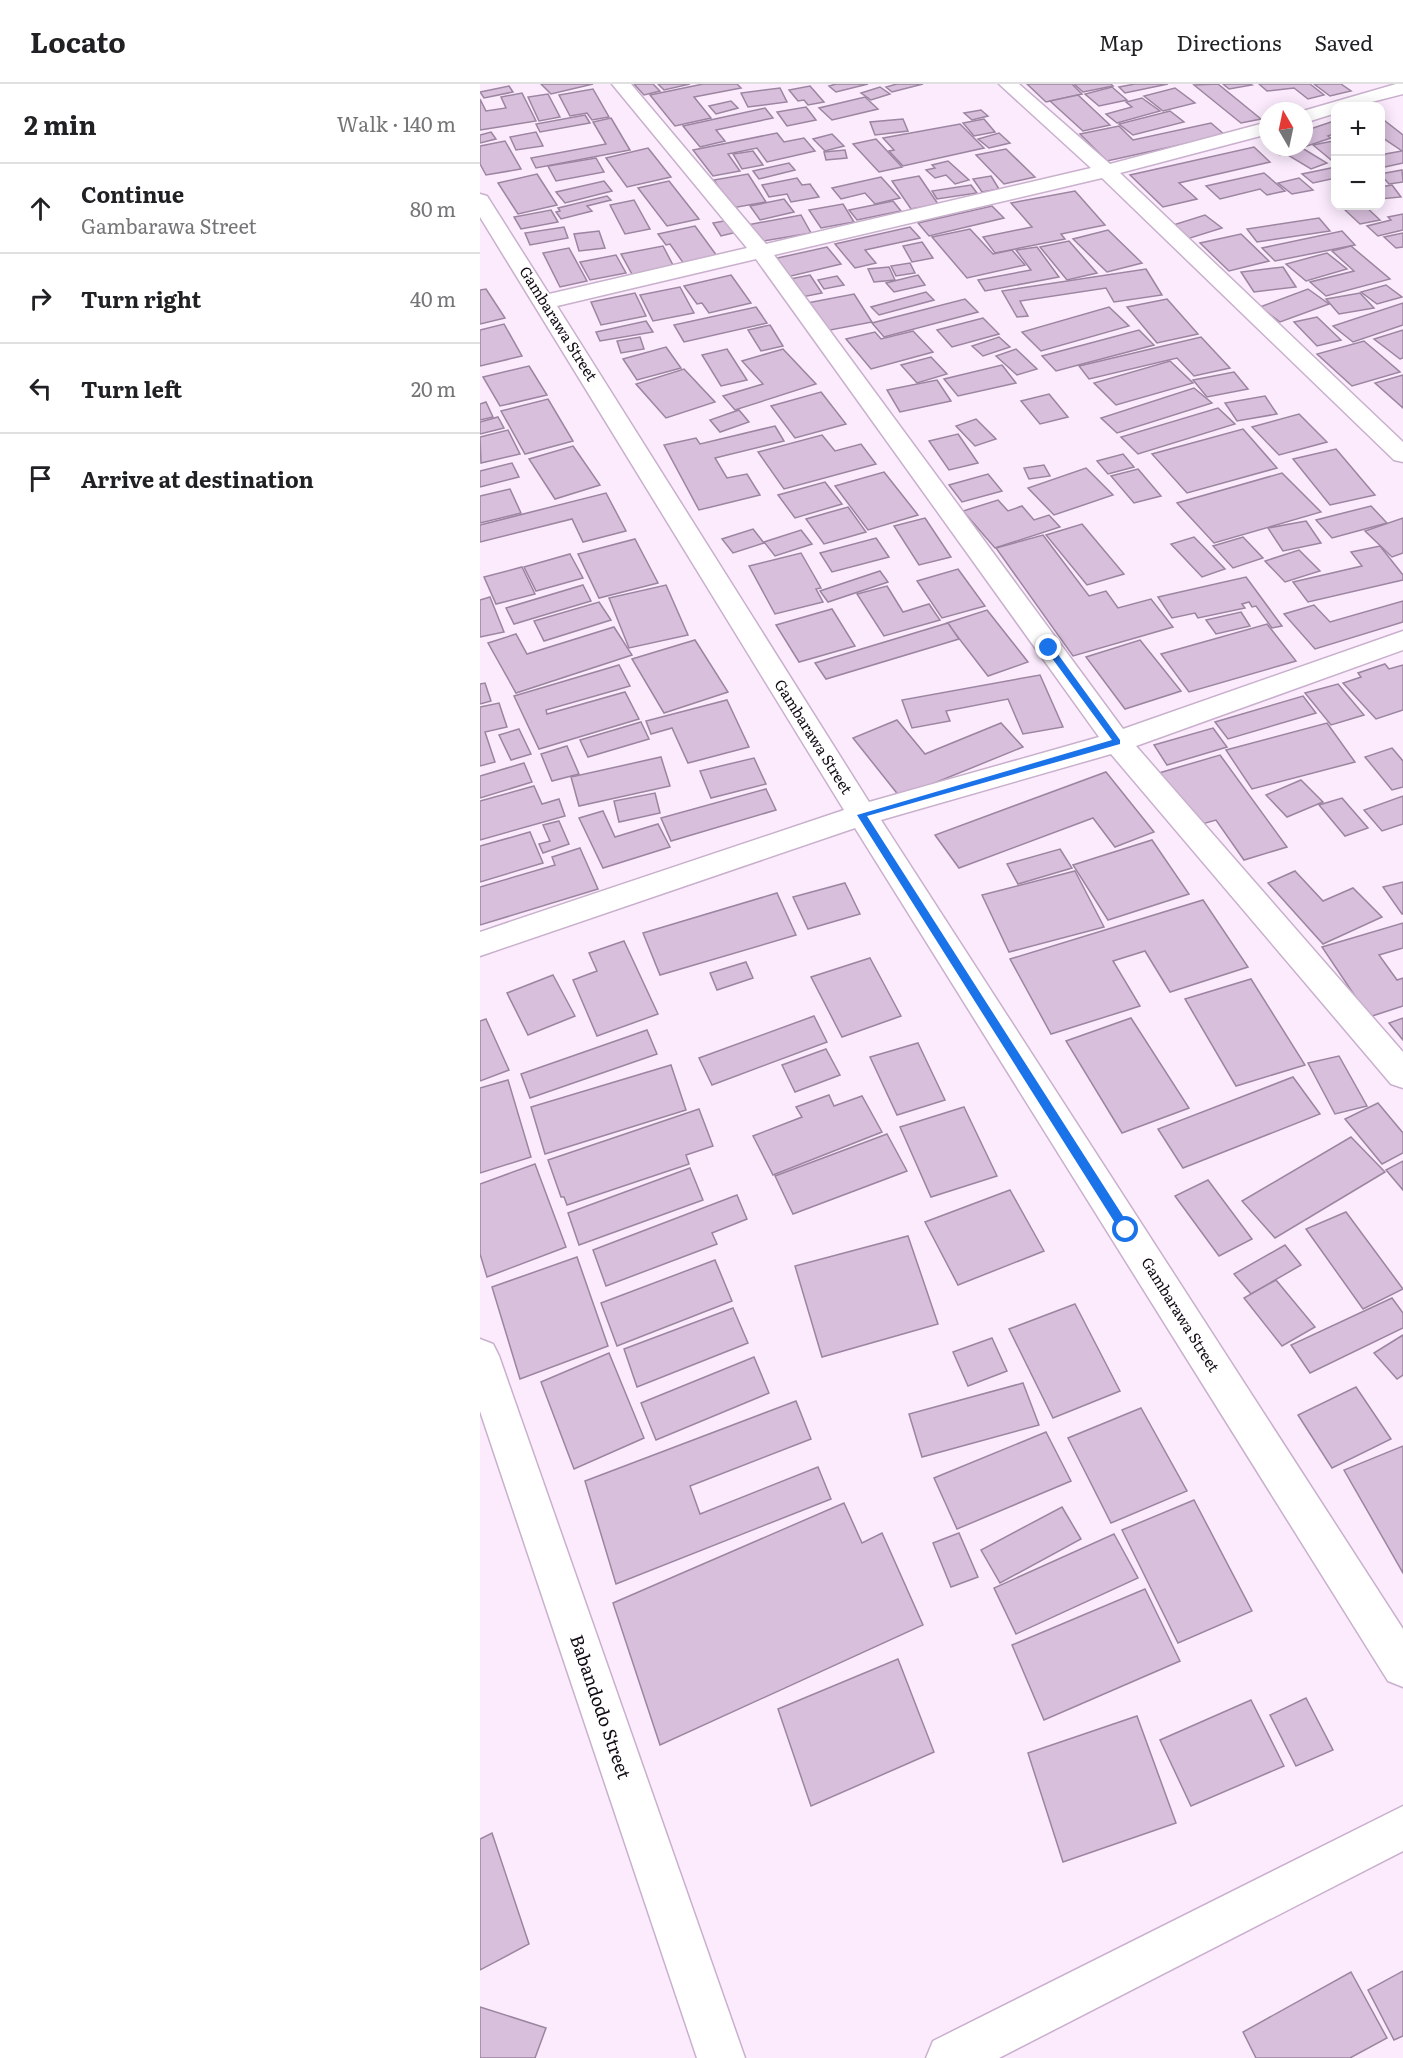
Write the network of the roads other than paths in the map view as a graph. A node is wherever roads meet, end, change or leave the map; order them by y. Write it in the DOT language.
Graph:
graph roads {
  1 [pos="621,84"];
  2 [pos="1008,84"];
  3 [pos="1375,88"];
  4 [pos="1403,88"];
  5 [pos="1346,102"];
  6 [pos="1331,109"];
  7 [pos="1403,109"];
  8 [pos="1313,114"];
  9 [pos="1259,130"];
  10 [pos="1106,171"];
  11 [pos="480,200"];
  12 [pos="762,253"];
  13 [pos="544,302"];
  14 [pos="1403,455"];
  15 [pos="1403,640"];
  16 [pos="1117,742"];
  17 [pos="862,815"];
  18 [pos="480,944"];
  19 [pos="1403,1075"];
  20 [pos="480,1356"];
  21 [pos="1403,1666"];
  22 [pos="1403,1828"];
  23 [pos="721,2058"];
  24 [pos="950,2058"];
  1 -- 12 [label="street"];
  2 -- 10 [label="street"];
  3 -- 4 [label="street"];
  3 -- 5 [label="street"];
  3 -- 7 [label="street"];
  6 -- 8 [label="street"];
  9 -- 10 [label="street"];
  10 -- 12 [label="street"];
  10 -- 14 [label="street"];
  11 -- 13 [label="street, Gambarawa Street"];
  12 -- 13 [label="street"];
  12 -- 16 [label="street"];
  13 -- 17 [label="street, Gambarawa Street"];
  15 -- 16 [label="street"];
  16 -- 17 [label="street"];
  16 -- 19 [label="street"];
  17 -- 18 [label="street"];
  17 -- 21 [label="street, Gambarawa Street"];
  20 -- 23 [label="street, Babandodo Street"];
  22 -- 24 [label="street"];
}
